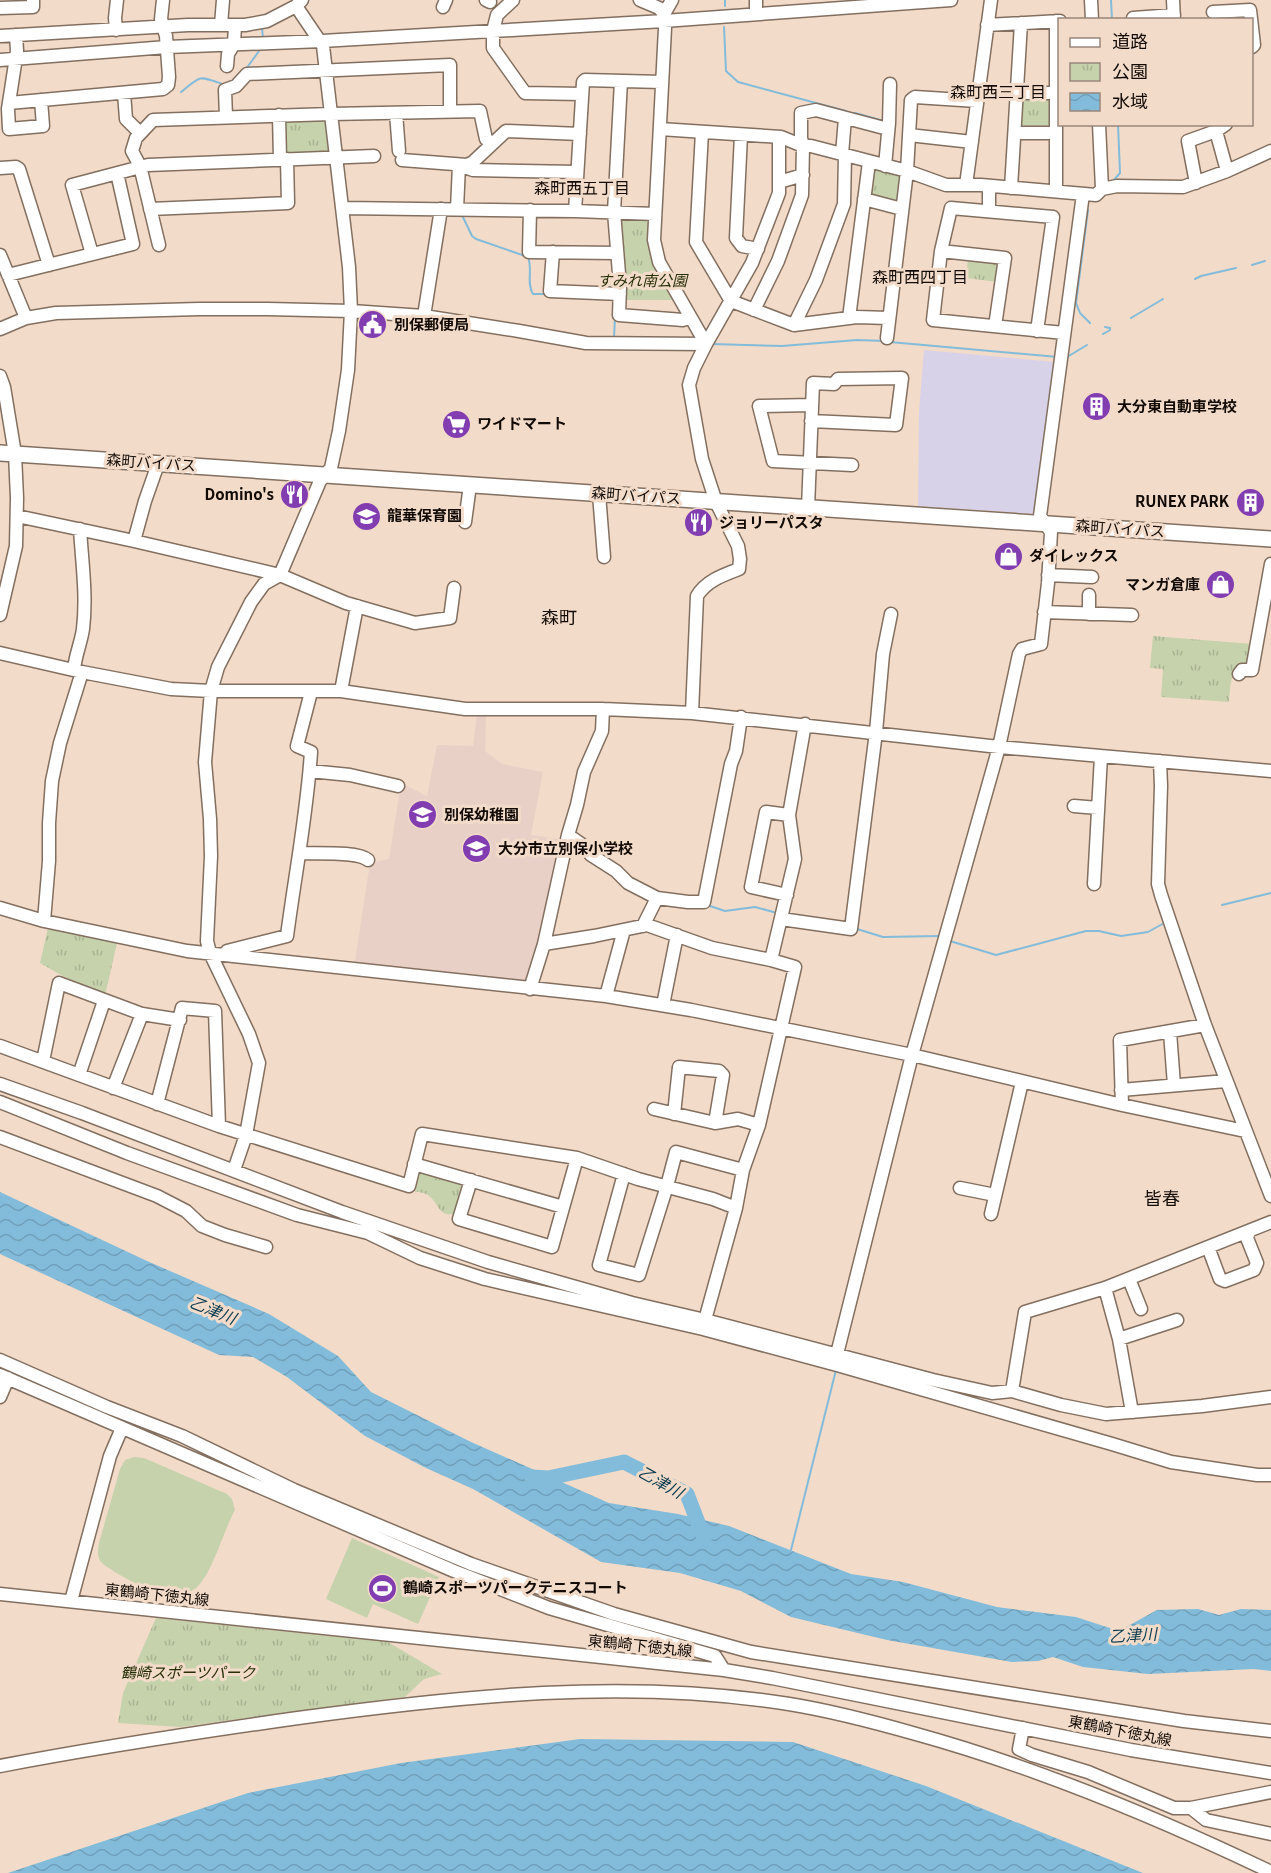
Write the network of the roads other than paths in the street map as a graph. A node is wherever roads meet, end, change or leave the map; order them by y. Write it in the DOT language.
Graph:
graph roads {
  1 [pos="33,0"];
  2 [pos="117,0"];
  3 [pos="163,0"];
  4 [pos="223,0"];
  5 [pos="513,0"];
  6 [pos="640,0"];
  7 [pos="672,0"];
  8 [pos="756,0"];
  9 [pos="948,0"];
  10 [pos="991,0"];
  11 [pos="1091,0"];
  12 [pos="1173,0"];
  13 [pos="885,2"];
  14 [pos="299,3"];
  15 [pos="862,3"];
  16 [pos="821,5"];
  17 [pos="787,6"];
  18 [pos="0,8"];
  19 [pos="1213,10"];
  20 [pos="756,14"];
  21 [pos="1174,17"];
  22 [pos="664,18"];
  23 [pos="1092,18"];
  24 [pos="1133,18"];
  25 [pos="1252,18"];
  26 [pos="1058,21"];
  27 [pos="1021,23"];
  28 [pos="987,24"];
  29 [pos="220,25"];
  30 [pos="235,26"];
  31 [pos="163,27"];
  32 [pos="116,30"];
  33 [pos="493,31"];
  34 [pos="16,35"];
  35 [pos="0,36"];
  36 [pos="322,41"];
  37 [pos="234,44"];
  38 [pos="167,47"];
  39 [pos="16,58"];
  40 [pos="0,60"];
  41 [pos="227,66"];
  42 [pos="326,71"];
  43 [pos="621,81"];
  44 [pos="662,82"];
  45 [pos="890,84"];
  46 [pos="124,93"];
  47 [pos="1017,93"];
  48 [pos="1056,93"];
  49 [pos="582,94"];
  50 [pos="41,100"];
  51 [pos="977,101"];
  52 [pos="9,103"];
  53 [pos="450,111"];
  54 [pos="396,112"];
  55 [pos="331,114"];
  56 [pos="279,116"];
  57 [pos="226,117"];
  58 [pos="845,118"];
  59 [pos="1099,126"];
  60 [pos="1221,128"];
  61 [pos="660,129"];
  62 [pos="888,129"];
  63 [pos="702,132"];
  64 [pos="140,133"];
  65 [pos="1015,133"];
  66 [pos="1056,133"];
  67 [pos="580,134"];
  68 [pos="741,135"];
  69 [pos="909,135"];
  70 [pos="779,137"];
  71 [pos="488,140"];
  72 [pos="972,142"];
  73 [pos="803,146"];
  74 [pos="1271,151"];
  75 [pos="843,155"];
  76 [pos="374,156"];
  77 [pos="336,157"];
  78 [pos="284,159"];
  79 [pos="869,162"];
  80 [pos="459,165"];
  81 [pos="140,166"];
  82 [pos="885,166"];
  83 [pos="0,168"];
  84 [pos="907,171"];
  85 [pos="1227,171"];
  86 [pos="578,172"];
  87 [pos="117,173"];
  88 [pos="803,175"];
  89 [pos="779,182"];
  90 [pos="1196,183"];
  91 [pos="966,185"];
  92 [pos="989,186"];
  93 [pos="1011,188"];
  94 [pos="1102,189"];
  95 [pos="1056,191"];
  96 [pos="1083,194"];
  97 [pos="864,199"];
  98 [pos="343,208"];
  99 [pos="150,209"];
  100 [pos="441,209"];
  101 [pos="457,209"];
  102 [pos="902,209"];
  103 [pos="530,210"];
  104 [pos="575,211"];
  105 [pos="988,211"];
  106 [pos="614,212"];
  107 [pos="655,214"];
  108 [pos="159,245"];
  109 [pos="758,249"];
  110 [pos="553,252"];
  111 [pos="941,252"];
  112 [pos="617,253"];
  113 [pos="92,254"];
  114 [pos="0,255"];
  115 [pos="49,265"];
  116 [pos="8,275"];
  117 [pos="620,294"];
  118 [pos="731,301"];
  119 [pos="754,310"];
  120 [pos="351,311"];
  121 [pos="424,316"];
  122 [pos="690,316"];
  123 [pos="26,318"];
  124 [pos="849,318"];
  125 [pos="888,318"];
  126 [pos="794,325"];
  127 [pos="995,326"];
  128 [pos="0,329"];
  129 [pos="1037,331"];
  130 [pos="1064,333"];
  131 [pos="887,338"];
  132 [pos="706,344"];
  133 [pos="0,376"];
  134 [pos="812,405"];
  135 [pos="811,421"];
  136 [pos="8,454"];
  137 [pos="810,463"];
  138 [pos="158,464"];
  139 [pos="852,465"];
  140 [pos="328,472"];
  141 [pos="470,485"];
  142 [pos="599,494"];
  143 [pos="716,502"];
  144 [pos="808,508"];
  145 [pos="17,516"];
  146 [pos="465,522"];
  147 [pos="1046,524"];
  148 [pos="80,529"];
  149 [pos="1271,540"];
  150 [pos="134,541"];
  151 [pos="604,557"];
  152 [pos="1271,564"];
  153 [pos="280,575"];
  154 [pos="1048,575"];
  155 [pos="1092,577"];
  156 [pos="454,588"];
  157 [pos="1089,595"];
  158 [pos="357,606"];
  159 [pos="1044,612"];
  160 [pos="891,614"];
  161 [pos="1089,614"];
  162 [pos="0,615"];
  163 [pos="1132,615"];
  164 [pos="0,653"];
  165 [pos="78,671"];
  166 [pos="1239,674"];
  167 [pos="211,691"];
  168 [pos="340,691"];
  169 [pos="311,692"];
  170 [pos="603,709"];
  171 [pos="692,713"];
  172 [pos="741,717"];
  173 [pos="806,724"];
  174 [pos="876,732"];
  175 [pos="999,747"];
  176 [pos="1101,756"];
  177 [pos="1160,761"];
  178 [pos="310,771"];
  179 [pos="1271,771"];
  180 [pos="398,786"];
  181 [pos="1074,806"];
  182 [pos="1098,808"];
  183 [pos="789,815"];
  184 [pos="568,835"];
  185 [pos="300,853"];
  186 [pos="368,860"];
  187 [pos="1094,884"];
  188 [pos="787,895"];
  189 [pos="657,898"];
  190 [pos="0,908"];
  191 [pos="781,919"];
  192 [pos="44,921"];
  193 [pos="643,926"];
  194 [pos="624,930"];
  195 [pos="676,935"];
  196 [pos="544,944"];
  197 [pos="215,953"];
  198 [pos="771,960"];
  199 [pos="530,989"];
  200 [pos="606,996"];
  201 [pos="104,1001"];
  202 [pos="663,1005"];
  203 [pos="142,1014"];
  204 [pos="180,1020"];
  205 [pos="1205,1026"];
  206 [pos="781,1029"];
  207 [pos="1170,1032"];
  208 [pos="0,1046"];
  209 [pos="912,1056"];
  210 [pos="43,1061"];
  211 [pos="79,1075"];
  212 [pos="1226,1081"];
  213 [pos="1022,1082"];
  214 [pos="0,1084"];
  215 [pos="1174,1085"];
  216 [pos="113,1088"];
  217 [pos="1122,1090"];
  218 [pos="0,1102"];
  219 [pos="157,1104"];
  220 [pos="1122,1105"];
  221 [pos="654,1109"];
  222 [pos="674,1114"];
  223 [pos="715,1124"];
  224 [pos="759,1125"];
  225 [pos="219,1126"];
  226 [pos="1245,1131"];
  227 [pos="246,1136"];
  228 [pos="0,1137"];
  229 [pos="577,1158"];
  230 [pos="414,1164"];
  231 [pos="234,1170"];
  232 [pos="743,1170"];
  233 [pos="624,1174"];
  234 [pos="471,1180"];
  235 [pos="667,1186"];
  236 [pos="960,1188"];
  237 [pos="995,1195"];
  238 [pos="1271,1196"];
  239 [pos="563,1207"];
  240 [pos="736,1208"];
  241 [pos="991,1214"];
  242 [pos="1271,1222"];
  243 [pos="1249,1231"];
  244 [pos="266,1247"];
  245 [pos="1208,1247"];
  246 [pos="1129,1279"];
  247 [pos="1106,1288"];
  248 [pos="1141,1309"];
  249 [pos="705,1320"];
  250 [pos="1177,1320"];
  251 [pos="1119,1339"];
  252 [pos="837,1354"];
  253 [pos="0,1360"];
  254 [pos="4,1377"];
  255 [pos="933,1380"];
  256 [pos="1012,1391"];
  257 [pos="1271,1396"];
  258 [pos="0,1397"];
  259 [pos="966,1402"];
  260 [pos="1132,1412"];
  261 [pos="122,1428"];
  262 [pos="1271,1475"];
  263 [pos="0,1594"];
  264 [pos="71,1601"];
  265 [pos="724,1670"];
  266 [pos="1023,1728"];
  267 [pos="1271,1731"];
  268 [pos="0,1766"];
  269 [pos="1271,1773"];
  270 [pos="1271,1792"];
  271 [pos="1191,1808"];
  272 [pos="1271,1834"];
  273 [pos="1271,1872"];
  1 -- 18 [label="street"];
  2 -- 32 [label="street"];
  3 -- 31 [label="street"];
  4 -- 29 [label="street"];
  5 -- 33 [label="street"];
  6 -- 22 [label="street"];
  7 -- 22 [label="street"];
  8 -- 20 [label="street"];
  9 -- 13 [label="street"];
  10 -- 28 [label="street"];
  11 -- 23 [label="street"];
  12 -- 21 [label="street"];
  13 -- 15 [label="street"];
  14 -- 30 [label="street"];
  14 -- 36 [label="street"];
  15 -- 16 [label="street"];
  16 -- 17 [label="street"];
  17 -- 20 [label="street"];
  19 -- 25 [label="street"];
  20 -- 22 [label="street"];
  21 -- 24 [label="street"];
  22 -- 33 [label="street"];
  22 -- 44 [label="street"];
  26 -- 27 [label="street"];
  26 -- 48 [label="street"];
  27 -- 28 [label="street"];
  27 -- 47 [label="street"];
  28 -- 51 [label="street"];
  29 -- 30 [label="street"];
  29 -- 31 [label="street"];
  30 -- 37 [label="street"];
  31 -- 32 [label="street"];
  31 -- 38 [label="street"];
  32 -- 34 [label="street"];
  33 -- 36 [label="street"];
  33 -- 49 [label="street"];
  34 -- 35 [label="street"];
  34 -- 39 [label="street"];
  36 -- 37 [label="street"];
  36 -- 42 [label="street"];
  37 -- 38 [label="street"];
  37 -- 41 [label="street"];
  38 -- 39 [label="street"];
  38 -- 46 [label="street"];
  39 -- 40 [label="street"];
  39 -- 52 [label="street"];
  42 -- 53 [label="street"];
  42 -- 55 [label="street"];
  42 -- 57 [label="street"];
  43 -- 44 [label="street"];
  43 -- 49 [label="street"];
  43 -- 106 [label="street"];
  44 -- 61 [label="street"];
  45 -- 62 [label="street"];
  46 -- 50 [label="street"];
  46 -- 64 [label="street"];
  47 -- 48 [label="street"];
  47 -- 65 [label="street"];
  48 -- 66 [label="street"];
  49 -- 67 [label="street"];
  50 -- 52 [label="street"];
  50 -- 52 [label="street"];
  51 -- 69 [label="street"];
  51 -- 72 [label="street"];
  53 -- 54 [label="street"];
  53 -- 71 [label="street"];
  54 -- 55 [label="street"];
  54 -- 80 [label="street"];
  55 -- 56 [label="street"];
  55 -- 77 [label="street"];
  56 -- 57 [label="street"];
  56 -- 78 [label="street"];
  57 -- 64 [label="street"];
  58 -- 62 [label="street"];
  58 -- 73 [label="street"];
  58 -- 75 [label="street"];
  59 -- 94 [label="street"];
  60 -- 85 [label="street"];
  60 -- 90 [label="street"];
  61 -- 63 [label="street"];
  61 -- 107 [label="street"];
  62 -- 82 [label="street"];
  63 -- 68 [label="street"];
  63 -- 118 [label="street"];
  64 -- 81 [label="street"];
  65 -- 66 [label="street"];
  65 -- 93 [label="street"];
  66 -- 95 [label="street"];
  67 -- 80 [label="street"];
  67 -- 86 [label="street"];
  68 -- 70 [label="street"];
  68 -- 109 [label="street"];
  69 -- 72 [label="street"];
  69 -- 84 [label="street"];
  70 -- 73 [label="street"];
  70 -- 89 [label="street"];
  72 -- 91 [label="street"];
  73 -- 75 [label="street"];
  73 -- 88 [label="street"];
  74 -- 85 [label="street"];
  75 -- 79 [label="street"];
  75 -- 126 [label="street"];
  76 -- 77 [label="street"];
  77 -- 78 [label="street"];
  77 -- 98 [label="street"];
  78 -- 81 [label="street"];
  78 -- 99 [label="street"];
  79 -- 82 [label="street"];
  79 -- 97 [label="street"];
  80 -- 86 [label="street"];
  80 -- 101 [label="street"];
  81 -- 87 [label="street"];
  81 -- 99 [label="street"];
  82 -- 84 [label="street"];
  83 -- 115 [label="street"];
  84 -- 91 [label="street"];
  84 -- 102 [label="street"];
  85 -- 90 [label="street"];
  86 -- 104 [label="street"];
  87 -- 113 [label="street"];
  87 -- 113 [label="street"];
  88 -- 89 [label="street"];
  88 -- 119 [label="street"];
  89 -- 109 [label="street"];
  90 -- 94 [label="street"];
  91 -- 92 [label="street"];
  92 -- 93 [label="street"];
  92 -- 105 [label="street"];
  93 -- 95 [label="street"];
  94 -- 96 [label="street"];
  95 -- 96 [label="street"];
  96 -- 130 [label="street"];
  97 -- 102 [label="street"];
  97 -- 124 [label="street"];
  98 -- 100 [label="street"];
  98 -- 120 [label="street"];
  99 -- 108 [label="street"];
  100 -- 101 [label="street"];
  100 -- 121 [label="street"];
  101 -- 103 [label="street"];
  102 -- 125 [label="street"];
  103 -- 104 [label="street"];
  103 -- 110 [label="street"];
  104 -- 106 [label="street"];
  105 -- 111 [label="street"];
  105 -- 129 [label="street"];
  106 -- 107 [label="street"];
  106 -- 112 [label="street"];
  107 -- 122 [label="street"];
  109 -- 118 [label="street"];
  110 -- 112 [label="street"];
  110 -- 117 [label="street"];
  111 -- 127 [label="street"];
  111 -- 127 [label="street"];
  112 -- 117 [label="street"];
  113 -- 115 [label="street"];
  114 -- 116 [label="street"];
  115 -- 116 [label="street"];
  116 -- 123 [label="street"];
  117 -- 122 [label="street"];
  118 -- 119 [label="street"];
  118 -- 132 [label="street"];
  119 -- 126 [label="street"];
  120 -- 121 [label="street"];
  120 -- 123 [label="street"];
  120 -- 140 [label="street"];
  121 -- 132 [label="street"];
  122 -- 132 [label="street"];
  123 -- 128 [label="street"];
  124 -- 125 [label="street"];
  124 -- 126 [label="street"];
  125 -- 131 [label="street"];
  127 -- 129 [label="street"];
  129 -- 130 [label="street"];
  130 -- 147 [label="street"];
  132 -- 143 [label="street"];
  133 -- 136 [label="street"];
  134 -- 135 [label="street"];
  134 -- 135 [label="street"];
  134 -- 137 [label="street"];
  135 -- 137 [label="street"];
  136 -- 138 [label="main road, 森町バイパス"];
  136 -- 145 [label="street"];
  137 -- 139 [label="street"];
  137 -- 144 [label="street"];
  138 -- 140 [label="main road, 森町バイパス"];
  138 -- 150 [label="street"];
  140 -- 141 [label="main road, 森町バイパス"];
  140 -- 153 [label="street"];
  141 -- 142 [label="main road, 森町バイパス"];
  141 -- 146 [label="street"];
  142 -- 143 [label="main road, 森町バイパス"];
  142 -- 151 [label="street"];
  143 -- 144 [label="main road, 森町バイパス"];
  143 -- 171 [label="street"];
  144 -- 147 [label="main road, 森町バイパス"];
  145 -- 148 [label="street"];
  145 -- 162 [label="street"];
  147 -- 149 [label="main road, 森町バイパス"];
  147 -- 154 [label="street"];
  148 -- 150 [label="street"];
  148 -- 165 [label="street"];
  150 -- 153 [label="street"];
  152 -- 166 [label="street"];
  153 -- 158 [label="street"];
  153 -- 167 [label="street"];
  154 -- 155 [label="street"];
  154 -- 159 [label="street"];
  156 -- 158 [label="street"];
  157 -- 161 [label="street"];
  158 -- 168 [label="street"];
  159 -- 161 [label="street"];
  159 -- 175 [label="street"];
  160 -- 174 [label="street"];
  161 -- 163 [label="street"];
  164 -- 165 [label="street"];
  165 -- 167 [label="street"];
  165 -- 192 [label="street"];
  167 -- 169 [label="street"];
  167 -- 197 [label="street"];
  168 -- 169 [label="street"];
  168 -- 170 [label="street"];
  169 -- 178 [label="street"];
  170 -- 171 [label="street"];
  170 -- 184 [label="street"];
  171 -- 172 [label="street"];
  172 -- 173 [label="street"];
  172 -- 189 [label="street"];
  173 -- 174 [label="street"];
  173 -- 183 [label="street"];
  174 -- 175 [label="street"];
  174 -- 191 [label="street"];
  175 -- 176 [label="street"];
  175 -- 209 [label="street"];
  176 -- 177 [label="street"];
  176 -- 182 [label="street"];
  177 -- 179 [label="street"];
  177 -- 205 [label="street"];
  178 -- 180 [label="street"];
  178 -- 185 [label="street"];
  181 -- 182 [label="street"];
  182 -- 187 [label="street"];
  183 -- 188 [label="street"];
  183 -- 188 [label="street"];
  184 -- 189 [label="street"];
  184 -- 196 [label="street"];
  185 -- 186 [label="street"];
  185 -- 197 [label="street"];
  188 -- 191 [label="street"];
  189 -- 193 [label="street"];
  190 -- 192 [label="street"];
  191 -- 198 [label="street"];
  192 -- 197 [label="street"];
  193 -- 194 [label="street"];
  193 -- 195 [label="street"];
  194 -- 196 [label="street"];
  194 -- 200 [label="street"];
  195 -- 198 [label="street"];
  195 -- 202 [label="street"];
  196 -- 199 [label="street"];
  197 -- 199 [label="street"];
  197 -- 227 [label="street"];
  198 -- 206 [label="street"];
  199 -- 200 [label="street"];
  200 -- 202 [label="street"];
  201 -- 203 [label="street"];
  201 -- 210 [label="street"];
  201 -- 211 [label="street"];
  202 -- 206 [label="street"];
  203 -- 204 [label="street"];
  203 -- 216 [label="street"];
  204 -- 219 [label="street"];
  204 -- 225 [label="street"];
  205 -- 207 [label="street"];
  205 -- 212 [label="street"];
  206 -- 209 [label="street"];
  206 -- 224 [label="street"];
  207 -- 215 [label="street"];
  207 -- 217 [label="street"];
  208 -- 210 [label="street"];
  209 -- 213 [label="street"];
  209 -- 252 [label="street"];
  210 -- 211 [label="street"];
  211 -- 216 [label="street"];
  212 -- 215 [label="street"];
  212 -- 226 [label="street"];
  213 -- 220 [label="street"];
  213 -- 237 [label="street"];
  214 -- 231 [label="street"];
  215 -- 217 [label="street"];
  216 -- 219 [label="street"];
  217 -- 220 [label="street"];
  218 -- 259 [label="street"];
  219 -- 225 [label="street"];
  220 -- 226 [label="street"];
  221 -- 222 [label="street"];
  222 -- 223 [label="street"];
  222 -- 223 [label="street"];
  223 -- 224 [label="street"];
  224 -- 232 [label="street"];
  225 -- 227 [label="street"];
  226 -- 238 [label="street"];
  227 -- 230 [label="street"];
  227 -- 231 [label="street"];
  228 -- 244 [label="street"];
  229 -- 230 [label="street"];
  229 -- 233 [label="street"];
  229 -- 239 [label="street"];
  230 -- 234 [label="street"];
  231 -- 249 [label="street"];
  232 -- 235 [label="street"];
  232 -- 240 [label="street"];
  233 -- 235 [label="street"];
  233 -- 235 [label="street"];
  234 -- 239 [label="street"];
  234 -- 239 [label="street"];
  235 -- 240 [label="street"];
  236 -- 237 [label="street"];
  237 -- 241 [label="street"];
  240 -- 249 [label="street"];
  242 -- 243 [label="street"];
  243 -- 245 [label="street"];
  243 -- 245 [label="street"];
  245 -- 246 [label="street"];
  246 -- 247 [label="street"];
  246 -- 248 [label="street"];
  247 -- 251 [label="street"];
  247 -- 256 [label="street"];
  249 -- 252 [label="street"];
  250 -- 251 [label="street"];
  251 -- 260 [label="street"];
  252 -- 255 [label="street"];
  253 -- 267 [label="street"];
  254 -- 258 [label="street"];
  254 -- 261 [label="street"];
  255 -- 256 [label="street"];
  255 -- 259 [label="street"];
  256 -- 260 [label="street"];
  257 -- 260 [label="street"];
  259 -- 262 [label="street"];
  261 -- 264 [label="street"];
  261 -- 265 [label="street"];
  263 -- 264 [label="street, 東鶴崎下徳丸線"];
  264 -- 265 [label="street, 東鶴崎下徳丸線"];
  265 -- 266 [label="street, 東鶴崎下徳丸線"];
  266 -- 269 [label="street, 東鶴崎下徳丸線"];
  266 -- 271 [label="street"];
  268 -- 273 [label="street"];
  270 -- 271 [label="street"];
  271 -- 272 [label="street"];
}
